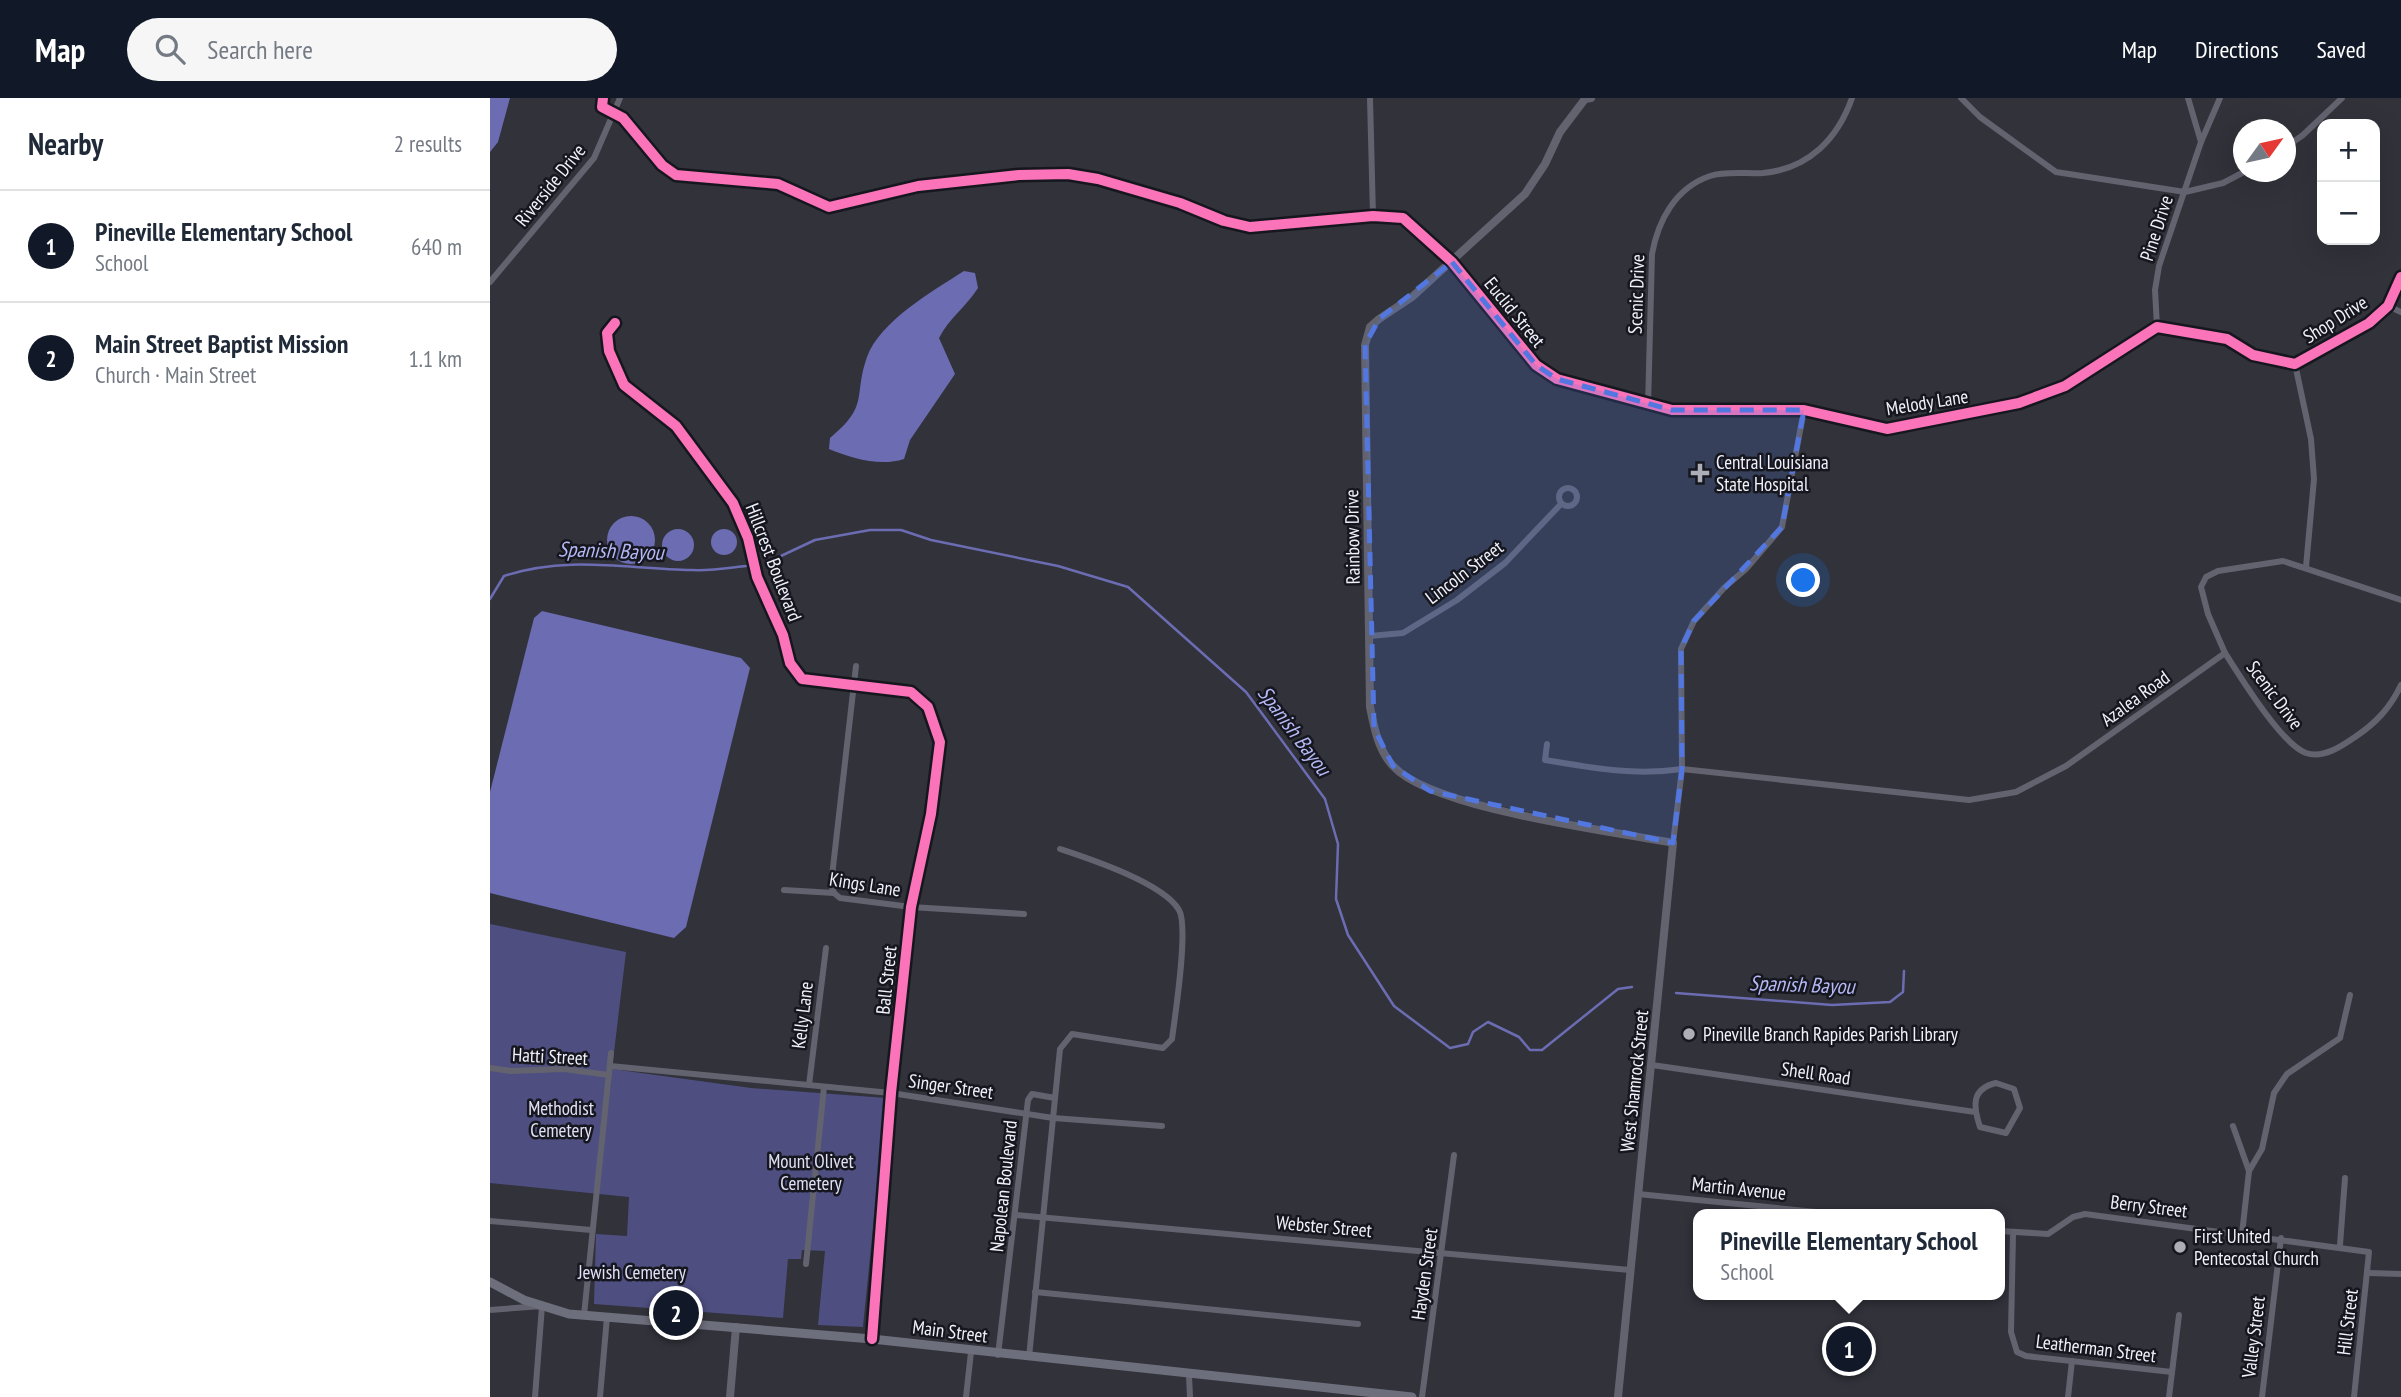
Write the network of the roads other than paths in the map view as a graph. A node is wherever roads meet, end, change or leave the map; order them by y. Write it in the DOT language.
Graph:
graph roads {
  1 [pos="603,98"];
  2 [pos="620,98"];
  3 [pos="1370,98"];
  4 [pos="1587,98"];
  5 [pos="1852,98"];
  6 [pos="1961,98"];
  7 [pos="2188,98"];
  8 [pos="2220,98"];
  9 [pos="2342,98"];
  10 [pos="615,113"];
  11 [pos="2296,140"];
  12 [pos="2201,142"];
  13 [pos="2233,178"];
  14 [pos="2185,192"];
  15 [pos="1373,216"];
  16 [pos="1452,262"];
  17 [pos="2401,276"];
  18 [pos="490,282"];
  19 [pos="2388,306"];
  20 [pos="2401,312"];
  21 [pos="615,323"];
  22 [pos="2157,327"];
  23 [pos="2295,364"];
  24 [pos="1648,406"];
  25 [pos="1804,410"];
  26 [pos="1561,504"];
  27 [pos="2306,567"];
  28 [pos="2401,600"];
  29 [pos="1370,636"];
  30 [pos="2225,653"];
  31 [pos="856,666"];
  32 [pos="855,684"];
  33 [pos="2401,685"];
  34 [pos="1547,744"];
  35 [pos="1682,769"];
  36 [pos="1673,843"];
  37 [pos="1060,849"];
  38 [pos="785,890"];
  39 [pos="834,893"];
  40 [pos="911,907"];
  41 [pos="1024,914"];
  42 [pos="826,948"];
  43 [pos="2350,995"];
  44 [pos="611,1053"];
  45 [pos="1652,1065"];
  46 [pos="610,1066"];
  47 [pos="490,1068"];
  48 [pos="609,1076"];
  49 [pos="809,1085"];
  50 [pos="824,1087"];
  51 [pos="891,1093"];
  52 [pos="1055,1098"];
  53 [pos="1975,1112"];
  54 [pos="1027,1113"];
  55 [pos="1053,1118"];
  56 [pos="1162,1126"];
  57 [pos="2233,1126"];
  58 [pos="1454,1155"];
  59 [pos="2249,1171"];
  60 [pos="2344,1178"];
  61 [pos="1638,1194"];
  62 [pos="1786,1209"];
  63 [pos="1016,1214"];
  64 [pos="1043,1217"];
  65 [pos="490,1222"];
  66 [pos="591,1230"];
  67 [pos="2005,1232"];
  68 [pos="2013,1233"];
  69 [pos="2242,1234"];
  70 [pos="2281,1238"];
  71 [pos="2340,1245"];
  72 [pos="2369,1252"];
  73 [pos="1443,1253"];
  74 [pos="806,1264"];
  75 [pos="1630,1270"];
  76 [pos="2369,1273"];
  77 [pos="2401,1274"];
  78 [pos="490,1282"];
  79 [pos="1035,1292"];
  80 [pos="542,1306"];
  81 [pos="490,1310"];
  82 [pos="584,1315"];
  83 [pos="2179,1315"];
  84 [pos="607,1317"];
  85 [pos="1358,1324"];
  86 [pos="736,1326"];
  87 [pos="872,1339"];
  88 [pos="971,1352"];
  89 [pos="998,1354"];
  90 [pos="1029,1357"];
  91 [pos="2072,1361"];
  92 [pos="2172,1372"];
  93 [pos="1189,1375"];
  94 [pos="535,1397"];
  95 [pos="600,1397"];
  96 [pos="730,1397"];
  97 [pos="966,1397"];
  98 [pos="1190,1397"];
  99 [pos="1412,1397"];
  100 [pos="1422,1397"];
  101 [pos="1618,1397"];
  102 [pos="2068,1397"];
  103 [pos="2169,1397"];
  104 [pos="2262,1397"];
  105 [pos="2354,1397"];
  1 -- 10 [label="street, Euclid Street"];
  2 -- 10 [label="street, Riverside Drive"];
  3 -- 15 [label="street"];
  4 -- 16 [label="street, Rainbow Drive"];
  5 -- 24 [label="street, Scenic Drive"];
  6 -- 14 [label="street"];
  7 -- 12 [label="street"];
  8 -- 12 [label="street, Pine Drive"];
  9 -- 11 [label="street"];
  10 -- 15 [label="street, Euclid Street"];
  10 -- 18 [label="street, Riverside Drive"];
  12 -- 14 [label="street, Pine Drive"];
  13 -- 14 [label="street"];
  14 -- 22 [label="street, Pine Drive"];
  15 -- 16 [label="street, Euclid Street"];
  16 -- 24 [label="street, Euclid Street"];
  16 -- 29 [label="street, Rainbow Drive"];
  17 -- 19 [label="street, Shop Drive"];
  19 -- 20 [label="street"];
  19 -- 23 [label="street, Shop Drive"];
  21 -- 32 [label="street, Hillcrest Boulevard"];
  22 -- 23 [label="street, Shop Drive"];
  22 -- 25 [label="street, Melody Lane"];
  23 -- 27 [label="street"];
  24 -- 25 [label="street, Melody Lane"];
  25 -- 35 [label="street, West Shamrock Street"];
  26 -- 29 [label="street, Lincoln Street"];
  27 -- 28 [label="street"];
  27 -- 30 [label="street"];
  29 -- 36 [label="street, Rainbow Drive"];
  30 -- 33 [label="street, Scenic Drive"];
  30 -- 35 [label="street, Azalea Road"];
  31 -- 32 [label="street"];
  32 -- 39 [label="street"];
  32 -- 40 [label="street, Ball Street"];
  34 -- 35 [label="street, Azalea Road"];
  35 -- 36 [label="street, West Shamrock Street"];
  36 -- 45 [label="street, West Shamrock Street"];
  37 -- 52 [label="street"];
  38 -- 39 [label="street, Kings Lane"];
  39 -- 40 [label="street, Kings Lane"];
  40 -- 41 [label="street, Kings Lane"];
  40 -- 51 [label="street, Ball Street"];
  42 -- 49 [label="street, Kelly Lane"];
  43 -- 59 [label="street"];
  44 -- 46 [label="street"];
  45 -- 53 [label="street, Shell Road"];
  45 -- 61 [label="street, West Shamrock Street"];
  46 -- 48 [label="street"];
  46 -- 49 [label="street, Singer Street"];
  47 -- 48 [label="street, Hatti Street"];
  48 -- 66 [label="street"];
  49 -- 50 [label="street, Singer Street"];
  50 -- 51 [label="street, Singer Street"];
  50 -- 74 [label="street"];
  51 -- 54 [label="street, Singer Street"];
  51 -- 87 [label="street, Ball Street"];
  52 -- 54 [label="street, Napolean Boulevard"];
  52 -- 55 [label="street"];
  53 -- 53 [label="street"];
  54 -- 55 [label="street, Singer Street"];
  54 -- 63 [label="street, Napolean Boulevard"];
  55 -- 56 [label="street, Singer Street"];
  55 -- 64 [label="street"];
  57 -- 59 [label="street"];
  58 -- 73 [label="street, Hayden Street"];
  59 -- 69 [label="street"];
  60 -- 71 [label="street"];
  61 -- 62 [label="street, Martin Avenue"];
  61 -- 75 [label="street, West Shamrock Street"];
  63 -- 64 [label="street, Webster Street"];
  63 -- 89 [label="street, Napolean Boulevard"];
  64 -- 73 [label="street, Webster Street"];
  64 -- 79 [label="street"];
  65 -- 66 [label="street"];
  66 -- 82 [label="street"];
  67 -- 68 [label="street"];
  68 -- 69 [label="street, Berry Street"];
  68 -- 91 [label="street, Leatherman Street"];
  69 -- 70 [label="street, Berry Street"];
  70 -- 71 [label="street, Berry Street"];
  70 -- 104 [label="street, Valley Street"];
  71 -- 72 [label="street, Berry Street"];
  72 -- 76 [label="street, Hill Street"];
  73 -- 75 [label="street, Webster Street"];
  73 -- 100 [label="street, Hayden Street"];
  75 -- 101 [label="street, West Shamrock Street"];
  76 -- 77 [label="street"];
  76 -- 105 [label="street, Hill Street"];
  78 -- 80 [label="main road, Main Street"];
  79 -- 85 [label="street"];
  79 -- 90 [label="street"];
  80 -- 81 [label="street"];
  80 -- 82 [label="main road, Main Street"];
  80 -- 94 [label="street"];
  82 -- 84 [label="main road, Main Street"];
  83 -- 92 [label="street"];
  84 -- 86 [label="main road, Main Street"];
  84 -- 95 [label="street"];
  86 -- 87 [label="main road, Main Street"];
  86 -- 96 [label="street"];
  87 -- 88 [label="main road, Main Street"];
  88 -- 89 [label="main road, Main Street"];
  88 -- 97 [label="street"];
  89 -- 90 [label="main road, Main Street"];
  90 -- 93 [label="main road, Main Street"];
  91 -- 92 [label="street, Leatherman Street"];
  91 -- 102 [label="street"];
  92 -- 103 [label="street"];
  93 -- 98 [label="street"];
  93 -- 99 [label="main road, Main Street"];
}
